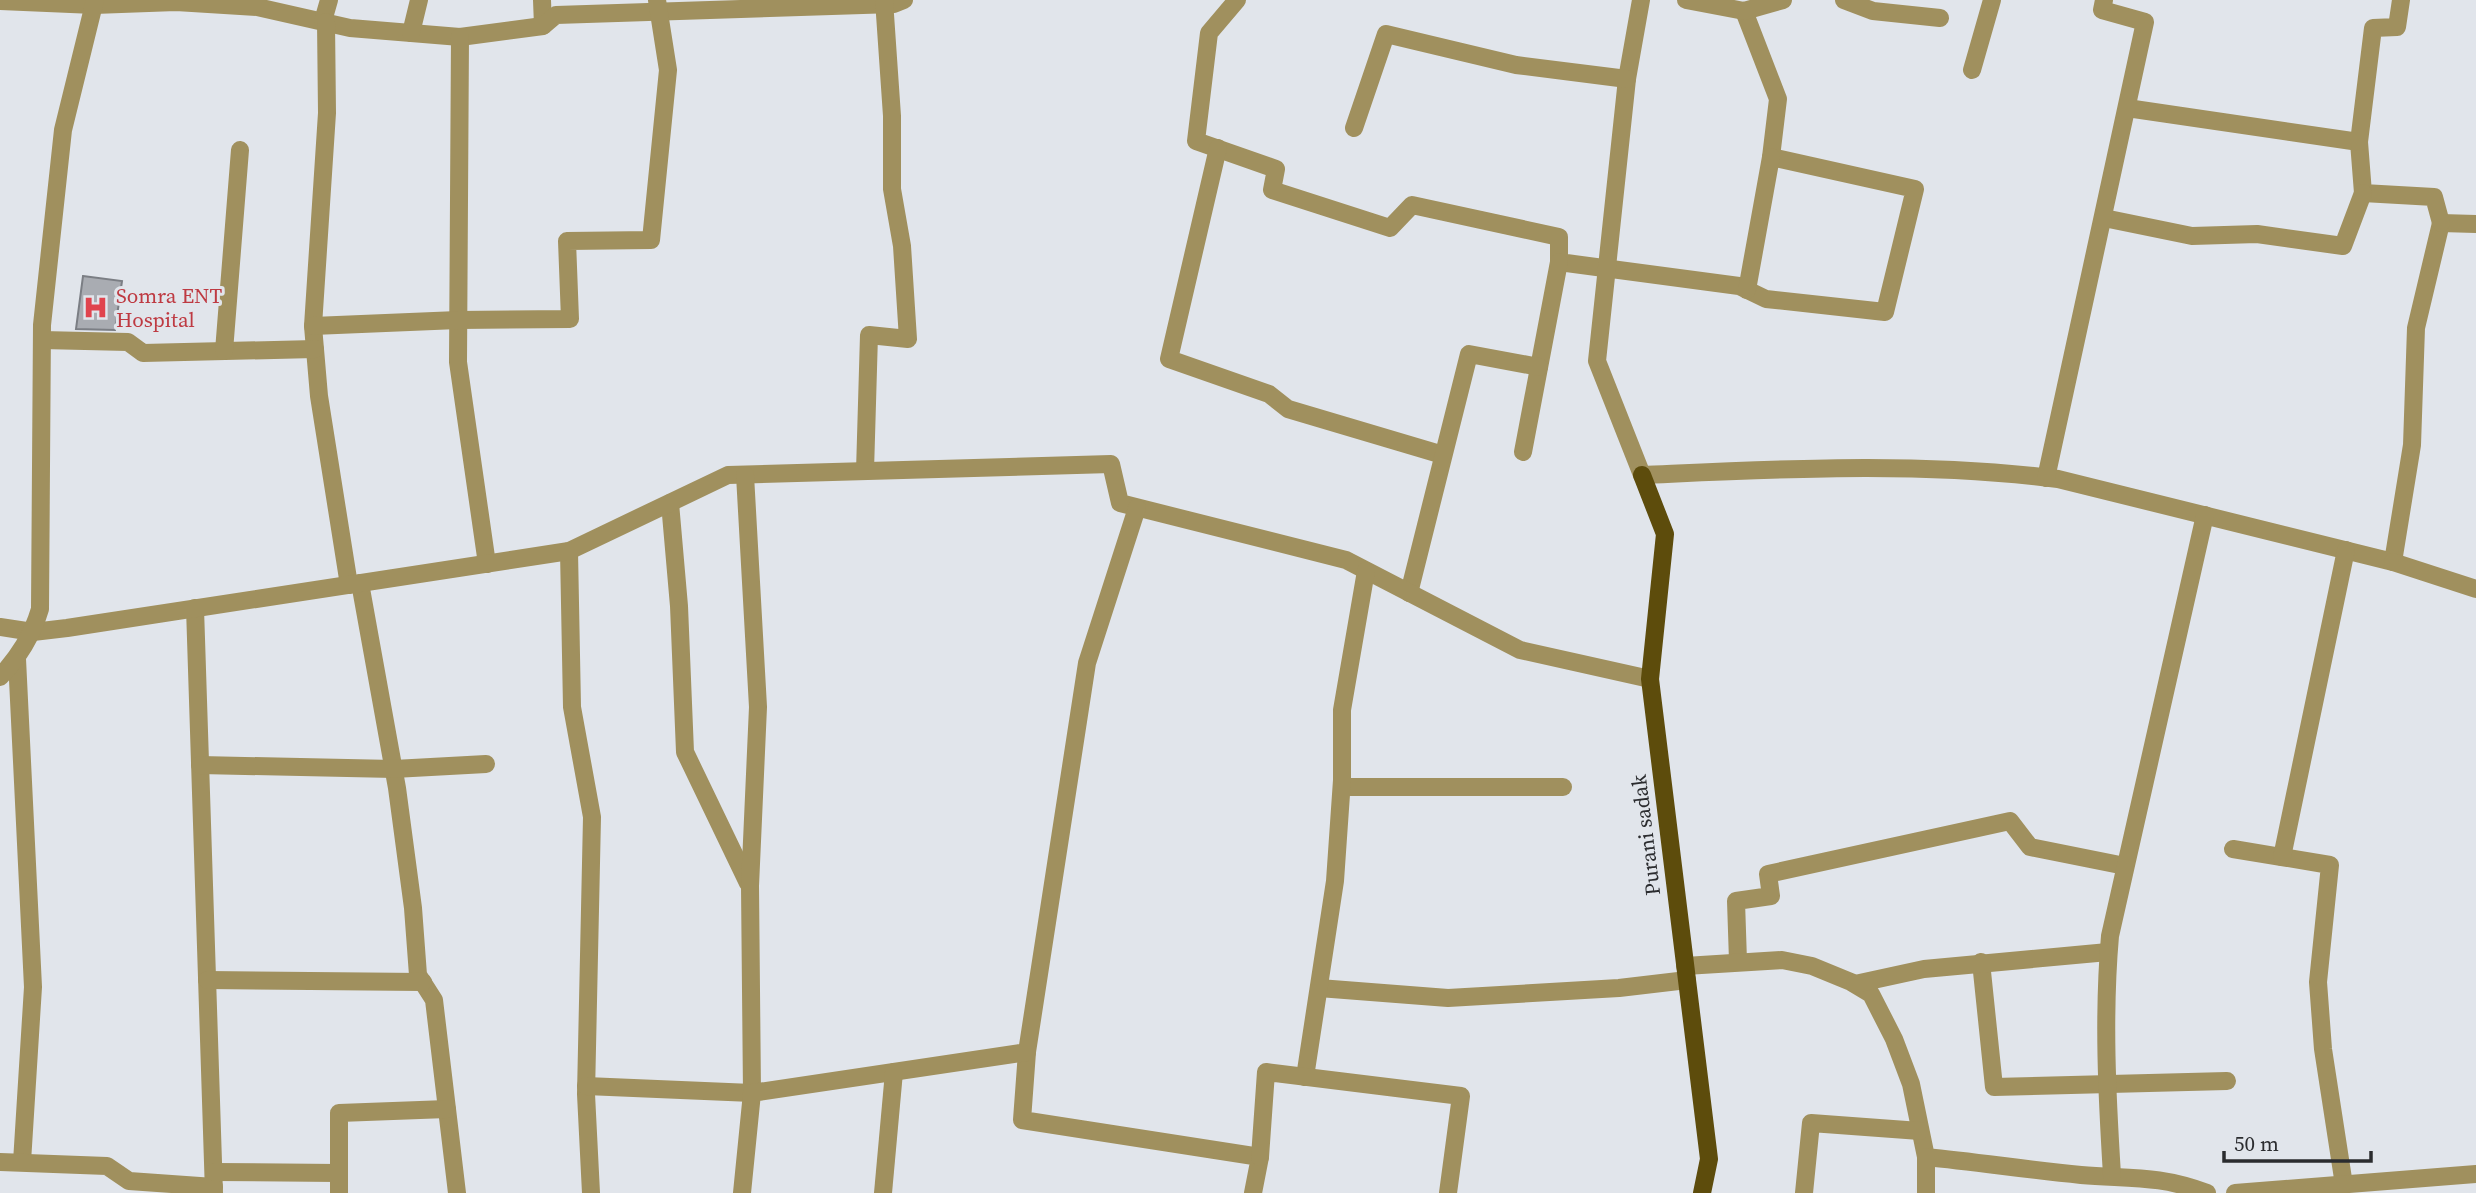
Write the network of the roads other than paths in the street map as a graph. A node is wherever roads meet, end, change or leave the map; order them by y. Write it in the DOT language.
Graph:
graph roads {
  1 [pos="329,0"];
  2 [pos="419,0"];
  3 [pos="542,0"];
  4 [pos="904,0"];
  5 [pos="1237,0"];
  6 [pos="1641,0"];
  7 [pos="1686,0"];
  8 [pos="1783,0"];
  9 [pos="1844,0"];
  10 [pos="1992,0"];
  11 [pos="2104,0"];
  12 [pos="2401,0"];
  13 [pos="0,1"];
  14 [pos="208,2"];
  15 [pos="884,2"];
  16 [pos="95,3"];
  17 [pos="810,4"];
  18 [pos="657,6"];
  19 [pos="1744,11"];
  20 [pos="1940,18"];
  21 [pos="324,22"];
  22 [pos="543,26"];
  23 [pos="411,33"];
  24 [pos="460,37"];
  25 [pos="1972,70"];
  26 [pos="1627,79"];
  27 [pos="2127,108"];
  28 [pos="1354,128"];
  29 [pos="2359,142"];
  30 [pos="1218,148"];
  31 [pos="240,150"];
  32 [pos="1771,157"];
  33 [pos="2363,193"];
  34 [pos="2104,218"];
  35 [pos="2441,223"];
  36 [pos="2476,223"];
  37 [pos="1559,262"];
  38 [pos="1607,269"];
  39 [pos="1746,290"];
  40 [pos="458,320"];
  41 [pos="313,326"];
  42 [pos="42,340"];
  43 [pos="315,349"];
  44 [pos="223,351"];
  45 [pos="1539,367"];
  46 [pos="1522,452"];
  47 [pos="1443,456"];
  48 [pos="866,471"];
  49 [pos="745,475"];
  50 [pos="1642,475"];
  51 [pos="2046,478"];
  52 [pos="670,503"];
  53 [pos="1137,508"];
  54 [pos="2205,516"];
  55 [pos="2346,550"];
  56 [pos="569,551"];
  57 [pos="2393,562"];
  58 [pos="487,564"];
  59 [pos="1366,570"];
  60 [pos="354,584"];
  61 [pos="2476,589"];
  62 [pos="1409,593"];
  63 [pos="195,608"];
  64 [pos="0,627"];
  65 [pos="33,632"];
  66 [pos="17,659"];
  67 [pos="0,677"];
  68 [pos="1650,679"];
  69 [pos="486,764"];
  70 [pos="200,765"];
  71 [pos="394,769"];
  72 [pos="1342,787"];
  73 [pos="1563,787"];
  74 [pos="2233,849"];
  75 [pos="2282,857"];
  76 [pos="2125,866"];
  77 [pos="750,886"];
  78 [pos="2108,953"];
  79 [pos="1738,961"];
  80 [pos="1981,962"];
  81 [pos="1686,973"];
  82 [pos="207,980"];
  83 [pos="423,982"];
  84 [pos="1855,984"];
  85 [pos="1319,988"];
  86 [pos="1027,1052"];
  87 [pos="894,1072"];
  88 [pos="1306,1077"];
  89 [pos="2227,1081"];
  90 [pos="2106,1085"];
  91 [pos="586,1086"];
  92 [pos="752,1093"];
  93 [pos="447,1109"];
  94 [pos="1920,1131"];
  95 [pos="1260,1157"];
  96 [pos="1926,1157"];
  97 [pos="0,1161"];
  98 [pos="22,1162"];
  99 [pos="338,1173"];
  100 [pos="2476,1174"];
  101 [pos="2112,1175"];
  102 [pos="214,1184"];
  103 [pos="2344,1185"];
  104 [pos="2366,1188"];
  105 [pos="2198,1191"];
  106 [pos="339,1193"];
  107 [pos="457,1193"];
  108 [pos="591,1193"];
  109 [pos="742,1193"];
  110 [pos="883,1193"];
  111 [pos="1253,1193"];
  112 [pos="1448,1193"];
  113 [pos="1702,1193"];
  114 [pos="1804,1193"];
  115 [pos="1926,1193"];
  116 [pos="2235,1193"];
  1 -- 21 [label="street"];
  2 -- 23 [label="street"];
  3 -- 22 [label="street"];
  4 -- 15 [label="street"];
  5 -- 30 [label="street"];
  6 -- 26 [label="street"];
  7 -- 19 [label="street"];
  8 -- 19 [label="street"];
  9 -- 20 [label="street"];
  10 -- 25 [label="street"];
  11 -- 27 [label="street"];
  12 -- 29 [label="street"];
  13 -- 16 [label="street"];
  14 -- 16 [label="street"];
  14 -- 21 [label="street"];
  15 -- 17 [label="street"];
  15 -- 48 [label="street"];
  16 -- 42 [label="street"];
  17 -- 18 [label="street"];
  18 -- 22 [label="street"];
  18 -- 40 [label="street"];
  19 -- 32 [label="street"];
  21 -- 23 [label="street"];
  21 -- 41 [label="street"];
  22 -- 24 [label="street"];
  23 -- 24 [label="street"];
  24 -- 40 [label="street"];
  26 -- 28 [label="street"];
  26 -- 38 [label="street"];
  27 -- 29 [label="street"];
  27 -- 34 [label="street"];
  29 -- 33 [label="street"];
  30 -- 37 [label="street"];
  30 -- 47 [label="street"];
  31 -- 44 [label="street"];
  32 -- 39 [label="street"];
  32 -- 39 [label="street"];
  33 -- 34 [label="street"];
  33 -- 35 [label="street"];
  34 -- 51 [label="street"];
  35 -- 36 [label="street"];
  35 -- 57 [label="street"];
  37 -- 38 [label="street"];
  37 -- 45 [label="street"];
  38 -- 39 [label="street"];
  38 -- 50 [label="street"];
  40 -- 41 [label="street"];
  40 -- 58 [label="street"];
  41 -- 43 [label="street"];
  42 -- 44 [label="street"];
  42 -- 65 [label="street"];
  43 -- 44 [label="street"];
  43 -- 60 [label="street"];
  45 -- 46 [label="street"];
  45 -- 47 [label="street"];
  47 -- 62 [label="street"];
  48 -- 49 [label="street"];
  48 -- 53 [label="street"];
  49 -- 52 [label="street"];
  49 -- 77 [label="street"];
  50 -- 51 [label="street"];
  50 -- 68 [label="main road, Purani sadak"];
  51 -- 54 [label="street"];
  52 -- 56 [label="street"];
  52 -- 77 [label="street"];
  53 -- 59 [label="street"];
  53 -- 86 [label="street"];
  54 -- 55 [label="street"];
  54 -- 76 [label="street"];
  55 -- 57 [label="street"];
  55 -- 75 [label="street"];
  56 -- 58 [label="street"];
  56 -- 91 [label="street"];
  57 -- 61 [label="street"];
  58 -- 60 [label="street"];
  59 -- 62 [label="street"];
  59 -- 72 [label="street"];
  60 -- 63 [label="street"];
  60 -- 71 [label="street"];
  62 -- 68 [label="street"];
  63 -- 65 [label="street"];
  63 -- 70 [label="street"];
  64 -- 65 [label="street"];
  65 -- 66 [label="street"];
  66 -- 67 [label="street"];
  66 -- 98 [label="street"];
  68 -- 81 [label="main road, Purani sadak"];
  69 -- 71 [label="street"];
  70 -- 71 [label="street"];
  70 -- 82 [label="street"];
  71 -- 83 [label="street"];
  72 -- 73 [label="street"];
  72 -- 85 [label="street"];
  74 -- 75 [label="street"];
  75 -- 103 [label="street"];
  76 -- 78 [label="street"];
  76 -- 79 [label="street"];
  77 -- 92 [label="street"];
  78 -- 80 [label="street"];
  78 -- 90 [label="street"];
  79 -- 81 [label="street"];
  79 -- 84 [label="street"];
  80 -- 84 [label="street"];
  80 -- 90 [label="street"];
  81 -- 85 [label="street"];
  81 -- 113 [label="main road, Purani sadak"];
  82 -- 83 [label="street"];
  82 -- 102 [label="street"];
  83 -- 93 [label="street"];
  84 -- 94 [label="street"];
  85 -- 88 [label="street"];
  86 -- 87 [label="street"];
  86 -- 95 [label="street"];
  87 -- 92 [label="street"];
  87 -- 110 [label="street"];
  88 -- 95 [label="street"];
  88 -- 112 [label="street"];
  89 -- 90 [label="street"];
  90 -- 101 [label="street"];
  91 -- 92 [label="street"];
  91 -- 108 [label="street"];
  92 -- 109 [label="street"];
  93 -- 99 [label="street"];
  93 -- 107 [label="street"];
  94 -- 96 [label="street"];
  94 -- 114 [label="street"];
  95 -- 111 [label="street"];
  96 -- 101 [label="street"];
  96 -- 115 [label="street"];
  97 -- 98 [label="street"];
  98 -- 102 [label="street"];
  99 -- 102 [label="street"];
  99 -- 106 [label="street"];
  100 -- 104 [label="street"];
  101 -- 105 [label="street"];
  103 -- 104 [label="street"];
  103 -- 116 [label="street"];
}
